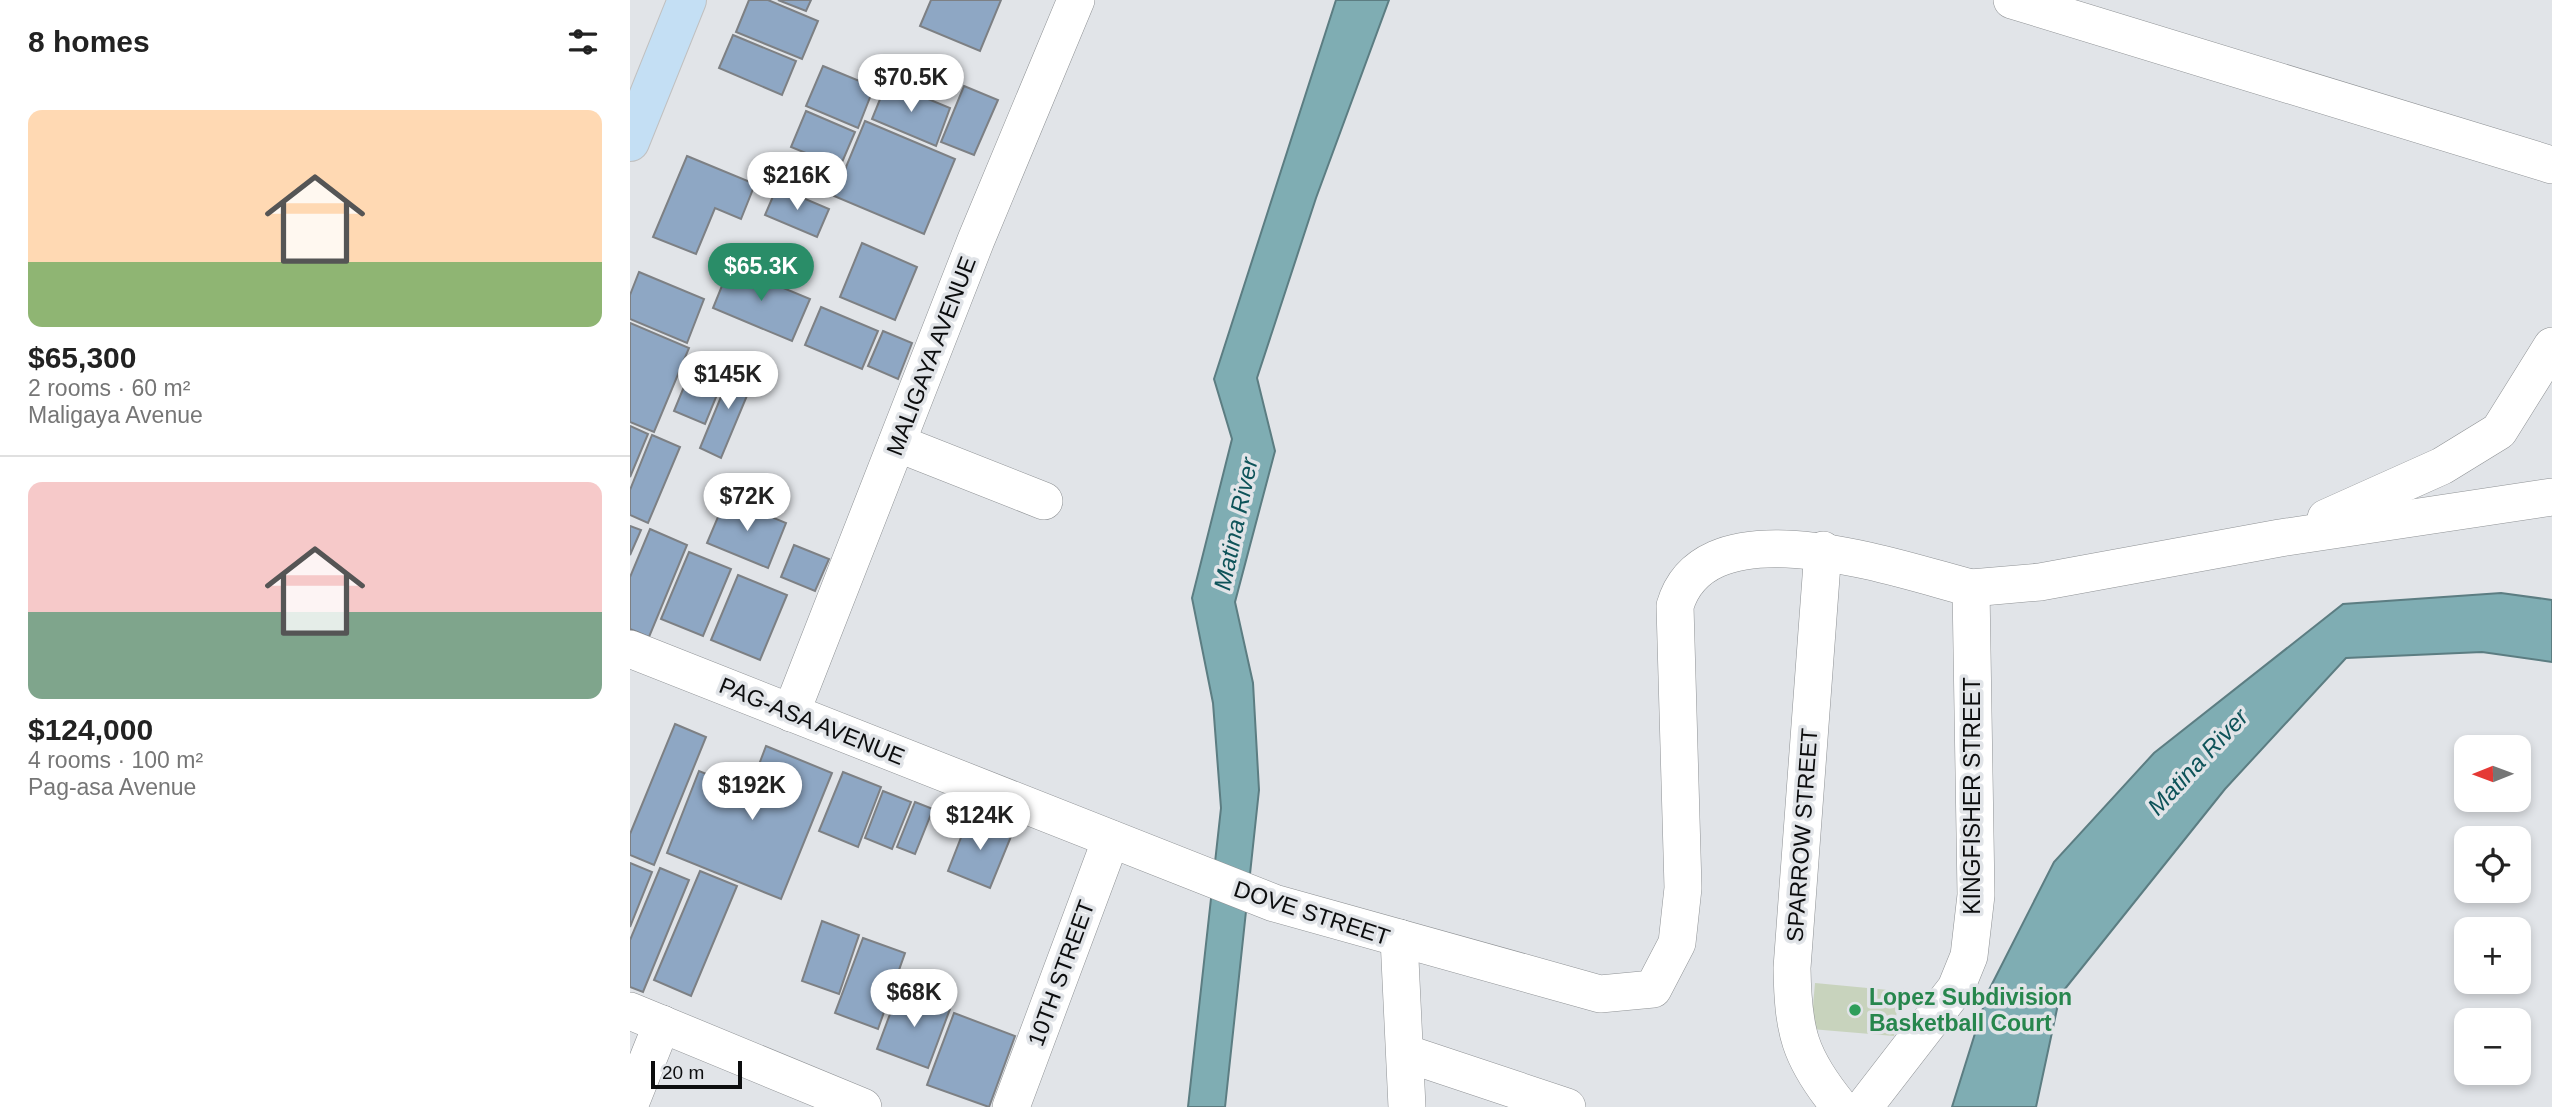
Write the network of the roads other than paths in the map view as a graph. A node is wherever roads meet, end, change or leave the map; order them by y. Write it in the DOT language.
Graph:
graph roads {
  1 [pos="687,0"];
  2 [pos="1076,0"];
  3 [pos="2012,0"];
  4 [pos="630,142"];
  5 [pos="2552,165"];
  6 [pos="2552,346"];
  7 [pos="897,443"];
  8 [pos="2552,497"];
  9 [pos="1044,501"];
  10 [pos="2280,538"];
  11 [pos="1823,550"];
  12 [pos="1977,587"];
  13 [pos="630,649"];
  14 [pos="791,713"];
  15 [pos="1111,839"];
  16 [pos="1399,938"];
  17 [pos="646,1018"];
  18 [pos="1405,1053"];
  19 [pos="630,1104"];
  20 [pos="863,1107"];
  21 [pos="1011,1107"];
  22 [pos="1407,1107"];
  23 [pos="1567,1107"];
  24 [pos="1840,1107"];
  25 [pos="1864,1107"];
  1 -- 4 [label="main road"];
  2 -- 7 [label="street, MALIGAYA AVENUE"];
  3 -- 5 [label="street"];
  6 -- 10 [label="street"];
  7 -- 9 [label="street"];
  7 -- 14 [label="street, MALIGAYA AVENUE"];
  8 -- 10 [label="street"];
  10 -- 12 [label="street"];
  11 -- 12 [label="street"];
  11 -- 16 [label="street"];
  11 -- 24 [label="street, SPARROW STREET"];
  12 -- 25 [label="street, KINGFISHER STREET"];
  13 -- 14 [label="street, PAG-ASA AVENUE"];
  14 -- 15 [label="street, PAG-ASA AVENUE"];
  15 -- 16 [label="street, DOVE STREET"];
  15 -- 21 [label="street, 10TH STREET"];
  16 -- 18 [label="street, DOVE STREET"];
  17 -- 19 [label="street"];
  17 -- 20 [label="street"];
  18 -- 22 [label="street, DOVE STREET"];
  18 -- 23 [label="street"];
}
